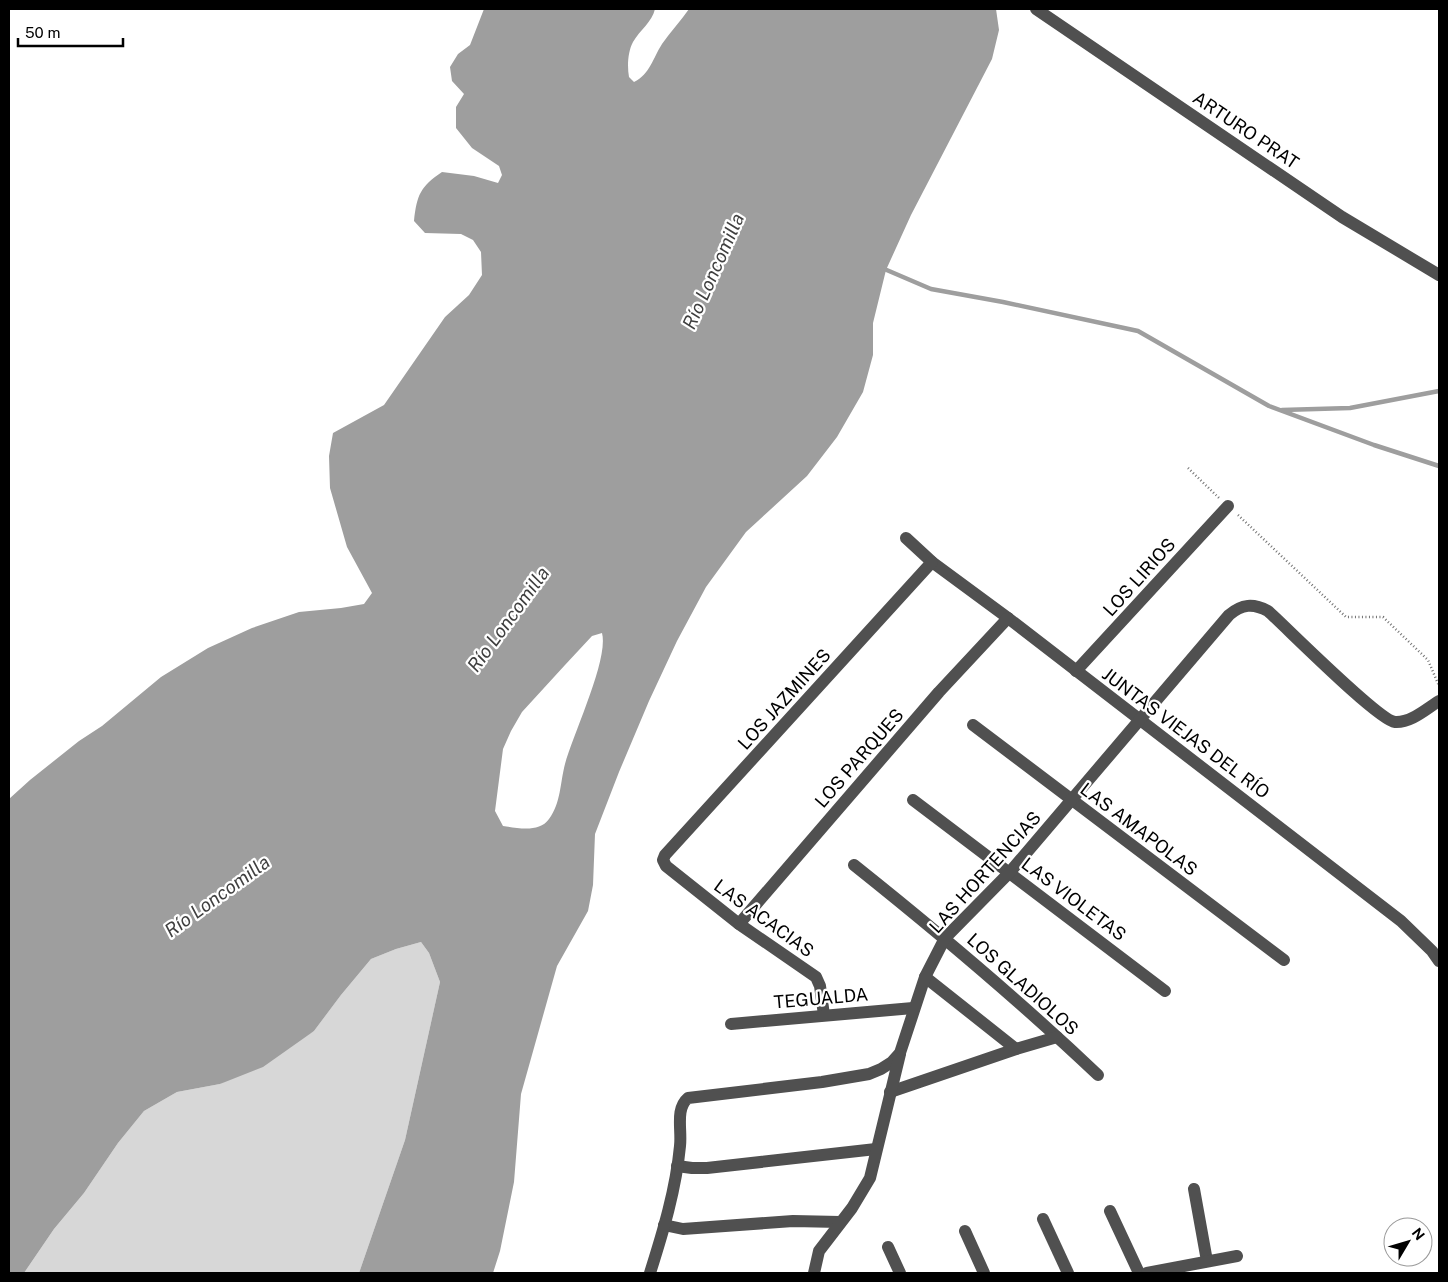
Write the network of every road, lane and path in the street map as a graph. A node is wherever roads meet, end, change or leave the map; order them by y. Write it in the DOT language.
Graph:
graph roads {
  1 [pos="1036,9"];
  2 [pos="1439,275"];
  3 [pos="1188,468"];
  4 [pos="1228,506"];
  5 [pos="906,538"];
  6 [pos="932,562"];
  7 [pos="1008,618"];
  8 [pos="1076,671"];
  9 [pos="1439,686"];
  10 [pos="1439,701"];
  11 [pos="1139,719"];
  12 [pos="973,725"];
  13 [pos="913,800"];
  14 [pos="1073,800"];
  15 [pos="663,860"];
  16 [pos="854,865"];
  17 [pos="1010,872"];
  18 [pos="739,924"];
  19 [pos="945,938"];
  20 [pos="1284,960"];
  21 [pos="1439,961"];
  22 [pos="925,977"];
  23 [pos="1165,991"];
  24 [pos="913,1008"];
  25 [pos="824,1015"];
  26 [pos="731,1024"];
  27 [pos="1057,1036"];
  28 [pos="1016,1049"];
  29 [pos="900,1053"];
  30 [pos="1098,1075"];
  31 [pos="890,1092"];
  32 [pos="876,1149"];
  33 [pos="677,1166"];
  34 [pos="1194,1189"];
  35 [pos="1110,1211"];
  36 [pos="1043,1219"];
  37 [pos="840,1222"];
  38 [pos="664,1225"];
  39 [pos="965,1231"];
  40 [pos="888,1246"];
  41 [pos="1237,1256"];
  42 [pos="1207,1261"];
  43 [pos="815,1269"];
  44 [pos="650,1273"];
  45 [pos="900,1273"];
  46 [pos="984,1273"];
  47 [pos="1068,1273"];
  48 [pos="1139,1273"];
  49 [pos="1146,1273"];
  1 -- 2 [label="street, ARTURO PRAT"];
  3 -- 4 [label="path"];
  4 -- 8 [label="street, LOS LIRIOS"];
  4 -- 9 [label="path"];
  5 -- 6 [label="street, JUNTAS VIEJAS DEL RÍO"];
  6 -- 7 [label="street, JUNTAS VIEJAS DEL RÍO"];
  6 -- 15 [label="street, LOS JAZMINES"];
  7 -- 8 [label="street, JUNTAS VIEJAS DEL RÍO"];
  7 -- 18 [label="street, LOS PARQUES"];
  8 -- 11 [label="street, JUNTAS VIEJAS DEL RÍO"];
  10 -- 11 [label="street, LAS HORTENCIAS"];
  11 -- 14 [label="street, LAS HORTENCIAS"];
  11 -- 21 [label="street, JUNTAS VIEJAS DEL RÍO"];
  12 -- 14 [label="street, LAS AMAPOLAS"];
  13 -- 17 [label="street, LAS VIOLETAS"];
  14 -- 17 [label="street, LAS HORTENCIAS"];
  14 -- 20 [label="street, LAS AMAPOLAS"];
  15 -- 18 [label="street, LAS ACACIAS"];
  16 -- 19 [label="street, LOS GLADIOLOS"];
  17 -- 19 [label="street, LAS HORTENCIAS"];
  17 -- 23 [label="street, LAS VIOLETAS"];
  18 -- 25 [label="street, LAS ACACIAS"];
  19 -- 22 [label="street, LAS HORTENCIAS"];
  19 -- 27 [label="street, LOS GLADIOLOS"];
  22 -- 24 [label="street, LAS HORTENCIAS"];
  22 -- 28 [label="street"];
  24 -- 25 [label="street, TEGUALDA"];
  24 -- 29 [label="street, LAS HORTENCIAS"];
  25 -- 26 [label="street, TEGUALDA"];
  27 -- 28 [label="street"];
  27 -- 30 [label="street, LOS GLADIOLOS"];
  28 -- 31 [label="street"];
  29 -- 31 [label="street, LAS HORTENCIAS"];
  29 -- 33 [label="street"];
  31 -- 32 [label="street, LAS HORTENCIAS"];
  32 -- 33 [label="street"];
  32 -- 37 [label="street, LAS HORTENCIAS"];
  33 -- 38 [label="street"];
  34 -- 42 [label="street"];
  35 -- 48 [label="street"];
  36 -- 47 [label="street"];
  37 -- 38 [label="street"];
  37 -- 43 [label="street, LAS HORTENCIAS"];
  38 -- 44 [label="street"];
  39 -- 46 [label="street"];
  40 -- 45 [label="street"];
  41 -- 42 [label="street"];
  42 -- 49 [label="street"];
}
